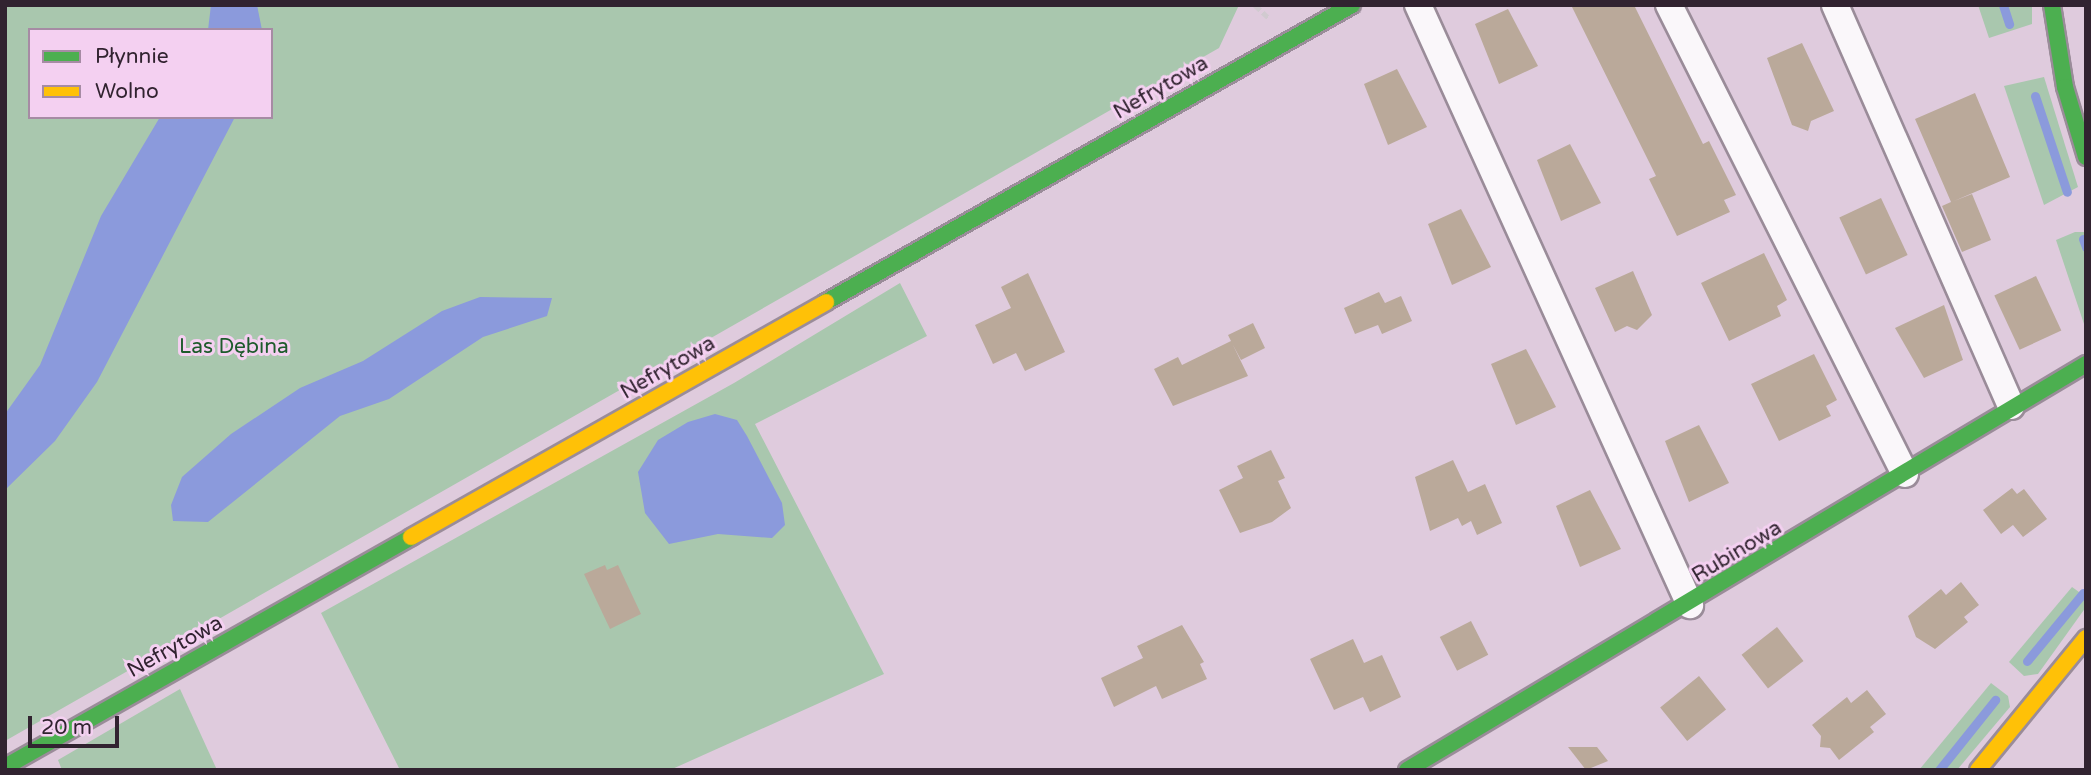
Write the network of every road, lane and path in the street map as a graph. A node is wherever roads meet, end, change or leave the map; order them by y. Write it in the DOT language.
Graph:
graph roads {
  1 [pos="1352,5"];
  2 [pos="1418,5"];
  3 [pos="1669,5"];
  4 [pos="1835,5"];
  5 [pos="2052,5"];
  6 [pos="2086,157"];
  7 [pos="2086,364"];
  8 [pos="2011,406"];
  9 [pos="1905,474"];
  10 [pos="1690,605"];
  11 [pos="2086,638"];
  12 [pos="5,767"];
  13 [pos="1407,770"];
  14 [pos="1978,770"];
  1 -- 12 [label="street, Nefrytowa"];
  2 -- 10 [label="street"];
  3 -- 9 [label="street"];
  4 -- 8 [label="street"];
  5 -- 6 [label="street"];
  7 -- 8 [label="street, Rubinowa"];
  8 -- 9 [label="street, Rubinowa"];
  9 -- 10 [label="street, Rubinowa"];
  10 -- 13 [label="street, Rubinowa"];
  11 -- 14 [label="street"];
}
